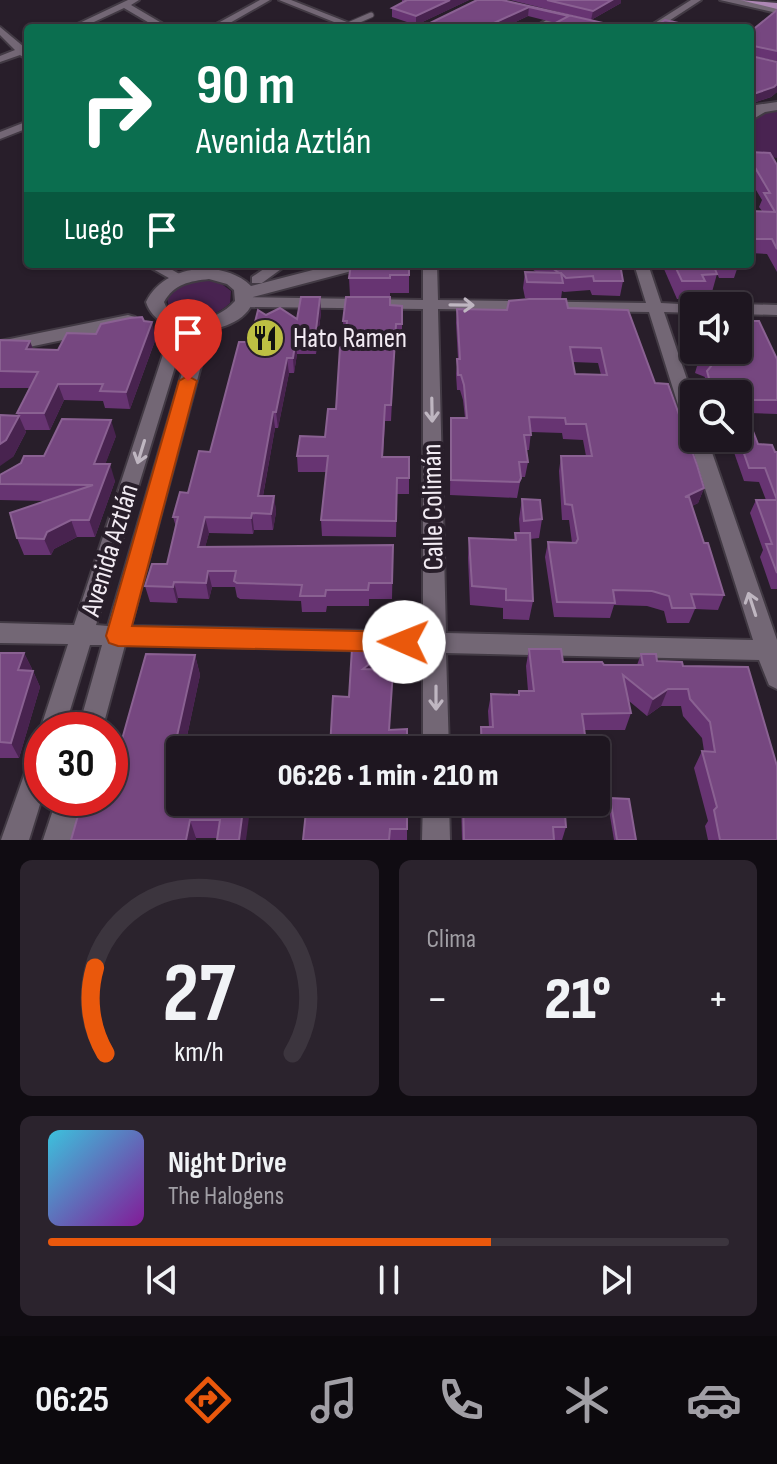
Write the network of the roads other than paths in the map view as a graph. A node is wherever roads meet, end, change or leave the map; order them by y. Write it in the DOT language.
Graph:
graph roads {
  1 [pos="135,0"];
  2 [pos="266,0"];
  3 [pos="283,0"];
  4 [pos="697,0"];
  5 [pos="725,0"];
  6 [pos="745,0"];
  7 [pos="761,0"];
  8 [pos="124,5"];
  9 [pos="777,7"];
  10 [pos="543,14"];
  11 [pos="371,15"];
  12 [pos="558,17"];
  13 [pos="570,20"];
  14 [pos="83,24"];
  15 [pos="158,24"];
  16 [pos="221,24"];
  17 [pos="348,24"];
  18 [pos="356,24"];
  19 [pos="545,24"];
  20 [pos="658,24"];
  21 [pos="0,30"];
  22 [pos="24,50"];
  23 [pos="24,53"];
  24 [pos="0,59"];
  25 [pos="777,106"];
  26 [pos="754,114"];
  27 [pos="24,126"];
  28 [pos="0,136"];
  29 [pos="159,268"];
  30 [pos="276,268"];
  31 [pos="303,268"];
  32 [pos="340,268"];
  33 [pos="430,268"];
  34 [pos="642,268"];
  35 [pos="181,279"];
  36 [pos="246,290"];
  37 [pos="430,304"];
  38 [pos="157,308"];
  39 [pos="654,308"];
  40 [pos="680,308"];
  41 [pos="752,309"];
  42 [pos="777,310"];
  43 [pos="180,324"];
  44 [pos="204,325"];
  45 [pos="0,335"];
  46 [pos="0,347"];
  47 [pos="680,385"];
  48 [pos="703,452"];
  49 [pos="0,633"];
  50 [pos="84,635"];
  51 [pos="118,636"];
  52 [pos="436,643"];
  53 [pos="772,650"];
  54 [pos="777,678"];
  55 [pos="58,712"];
  56 [pos="95,712"];
  57 [pos="436,736"];
  58 [pos="24,813"];
  59 [pos="64,816"];
  60 [pos="436,816"];
  61 [pos="15,840"];
  62 [pos="57,840"];
  63 [pos="436,840"];
  1 -- 8 [label="street"];
  2 -- 16 [label="street"];
  3 -- 17 [label="street"];
  4 -- 20 [label="street"];
  5 -- 9 [label="main road"];
  6 -- 9 [label="main road"];
  7 -- 9 [label="main road"];
  8 -- 14 [label="street"];
  8 -- 15 [label="street"];
  10 -- 12 [label="street"];
  11 -- 18 [label="lane"];
  12 -- 13 [label="street"];
  12 -- 19 [label="street"];
  21 -- 22 [label="street"];
  23 -- 24 [label="street"];
  25 -- 26 [label="main road"];
  27 -- 28 [label="street"];
  29 -- 35 [label="street"];
  30 -- 36 [label="street"];
  31 -- 36 [label="main road"];
  32 -- 36 [label="main road"];
  33 -- 37 [label="street, Calle Colimán"];
  34 -- 39 [label="street"];
  35 -- 36 [label="main road"];
  35 -- 38 [label="main road"];
  36 -- 37 [label="street"];
  36 -- 44 [label="main road"];
  37 -- 39 [label="street, one-way"];
  37 -- 52 [label="street, Calle Colimán, one-way"];
  38 -- 43 [label="main road"];
  38 -- 45 [label="main road"];
  38 -- 46 [label="main road"];
  39 -- 40 [label="street"];
  39 -- 47 [label="street"];
  41 -- 42 [label="street"];
  43 -- 44 [label="main road"];
  43 -- 50 [label="street, Avenida Aztlán, one-way"];
  44 -- 51 [label="street, Avenida Aztlán"];
  53 -- 48 [label="street, one-way"];
  49 -- 50 [label="street"];
  50 -- 51 [label="street"];
  50 -- 55 [label="street, Avenida Aztlán"];
  51 -- 52 [label="street"];
  51 -- 56 [label="street, Avenida Aztlán"];
  52 -- 53 [label="street"];
  52 -- 57 [label="street, Calle Colimán, one-way"];
  53 -- 54 [label="street"];
  58 -- 61 [label="street"];
  59 -- 62 [label="street"];
  60 -- 63 [label="street"];
}
